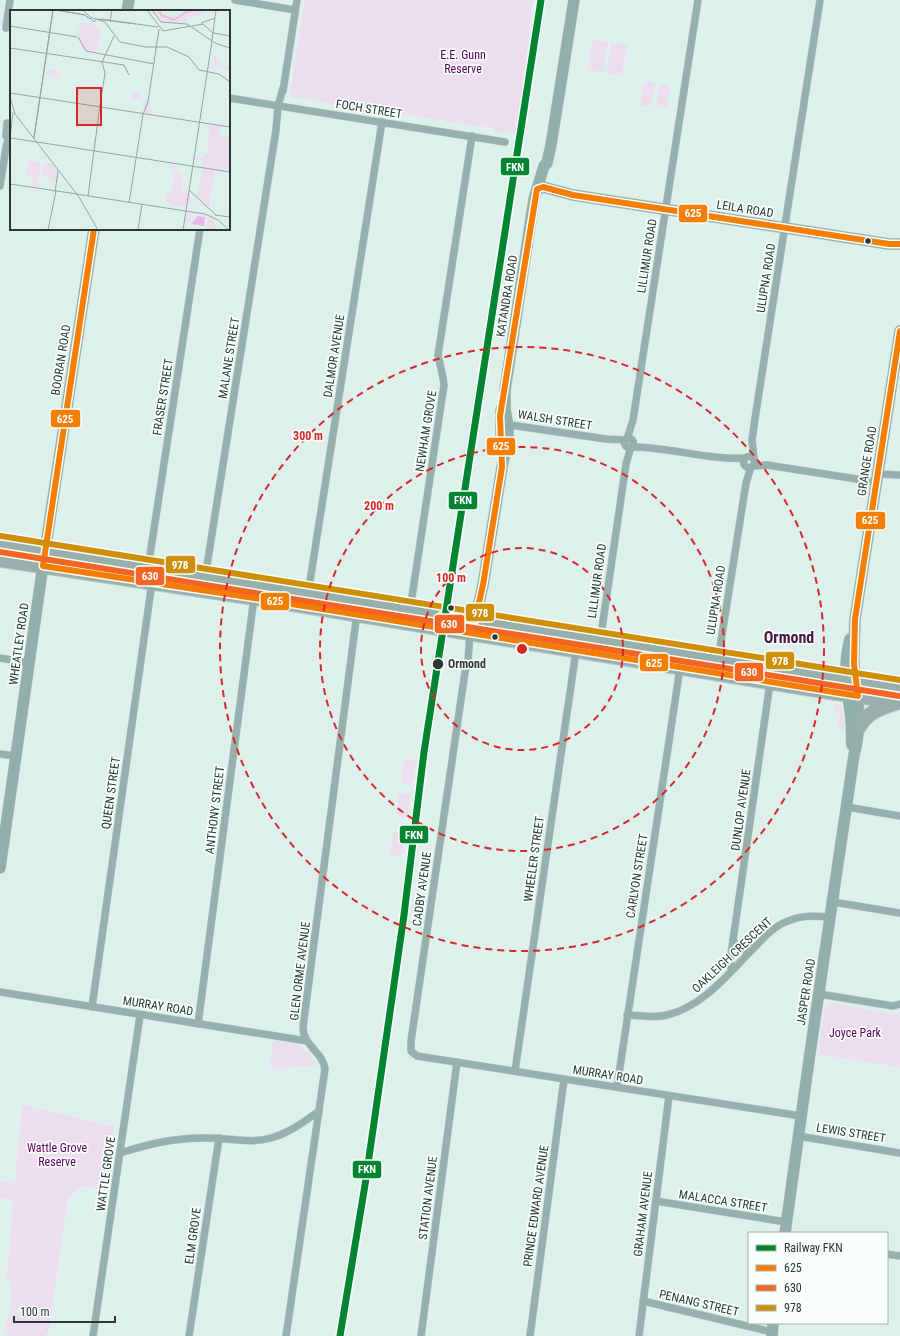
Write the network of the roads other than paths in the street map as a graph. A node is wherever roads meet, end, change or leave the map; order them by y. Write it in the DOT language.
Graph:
graph roads {
  1 [pos="10,0"];
  2 [pos="129,0"];
  3 [pos="234,0"];
  4 [pos="297,0"];
  5 [pos="574,0"];
  6 [pos="698,0"];
  7 [pos="820,0"];
  8 [pos="127,10"];
  9 [pos="295,10"];
  10 [pos="6,28"];
  11 [pos="230,98"];
  12 [pos="280,106"];
  13 [pos="382,122"];
  14 [pos="7,124"];
  15 [pos="472,136"];
  16 [pos="505,142"];
  17 [pos="0,186"];
  18 [pos="540,190"];
  19 [pos="665,209"];
  20 [pos="785,228"];
  21 [pos="94,230"];
  22 [pos="200,230"];
  23 [pos="894,244"];
  24 [pos="900,248"];
  25 [pos="900,331"];
  26 [pos="897,365"];
  27 [pos="504,424"];
  28 [pos="629,443"];
  29 [pos="749,462"];
  30 [pos="878,475"];
  31 [pos="900,475"];
  32 [pos="0,544"];
  33 [pos="45,551"];
  34 [pos="90,558"];
  35 [pos="0,560"];
  36 [pos="43,566"];
  37 [pos="148,568"];
  38 [pos="88,573"];
  39 [pos="152,582"];
  40 [pos="204,584"];
  41 [pos="308,594"];
  42 [pos="254,598"];
  43 [pos="358,609"];
  44 [pos="410,610"];
  45 [pos="478,621"];
  46 [pos="473,634"];
  47 [pos="600,640"];
  48 [pos="576,651"];
  49 [pos="598,654"];
  50 [pos="0,658"];
  51 [pos="718,659"];
  52 [pos="29,663"];
  53 [pos="680,668"];
  54 [pos="716,673"];
  55 [pos="808,674"];
  56 [pos="851,680"];
  57 [pos="900,680"];
  58 [pos="770,683"];
  59 [pos="872,684"];
  60 [pos="806,689"];
  61 [pos="852,696"];
  62 [pos="899,697"];
  63 [pos="859,728"];
  64 [pos="0,754"];
  65 [pos="854,755"];
  66 [pos="16,756"];
  67 [pos="847,807"];
  68 [pos="900,816"];
  69 [pos="3,831"];
  70 [pos="0,868"];
  71 [pos="832,902"];
  72 [pos="900,913"];
  73 [pos="830,917"];
  74 [pos="733,940"];
  75 [pos="749,952"];
  76 [pos="732,969"];
  77 [pos="2,993"];
  78 [pos="819,994"];
  79 [pos="900,1004"];
  80 [pos="92,1007"];
  81 [pos="140,1015"];
  82 [pos="627,1015"];
  83 [pos="198,1024"];
  84 [pos="307,1041"];
  85 [pos="412,1053"];
  86 [pos="457,1062"];
  87 [pos="515,1071"];
  88 [pos="564,1079"];
  89 [pos="617,1087"];
  90 [pos="669,1096"];
  91 [pos="319,1111"];
  92 [pos="801,1116"];
  93 [pos="798,1136"];
  94 [pos="219,1138"];
  95 [pos="900,1152"];
  96 [pos="120,1153"];
  97 [pos="656,1201"];
  98 [pos="786,1222"];
  99 [pos="785,1232"];
  100 [pos="888,1254"];
  101 [pos="900,1256"];
  102 [pos="643,1301"];
  103 [pos="772,1330"];
  104 [pos="93,1336"];
  105 [pos="189,1336"];
  106 [pos="286,1336"];
  107 [pos="421,1336"];
  108 [pos="530,1336"];
  109 [pos="639,1336"];
  1 -- 10 [label="street"];
  2 -- 8 [label="street"];
  3 -- 9 [label="street"];
  4 -- 9 [label="street, MALANE STREET"];
  5 -- 18 [label="street, KATANDRA ROAD"];
  6 -- 19 [label="street, LILLIMUR ROAD"];
  7 -- 20 [label="street, ULUPNA ROAD"];
  9 -- 12 [label="street, MALANE STREET"];
  11 -- 12 [label="street, FOCH STREET"];
  12 -- 13 [label="street, FOCH STREET"];
  12 -- 40 [label="street, MALANE STREET"];
  13 -- 15 [label="street, FOCH STREET"];
  13 -- 41 [label="street, DALMOR AVENUE"];
  14 -- 17 [label="street"];
  15 -- 16 [label="street, FOCH STREET"];
  15 -- 44 [label="street, NEWHAM GROVE"];
  18 -- 19 [label="street, LEILA ROAD"];
  18 -- 27 [label="street, KATANDRA ROAD"];
  19 -- 20 [label="street, LEILA ROAD"];
  19 -- 28 [label="street, LILLIMUR ROAD"];
  20 -- 23 [label="street, LEILA ROAD"];
  20 -- 29 [label="street, ULUPNA ROAD"];
  21 -- 33 [label="street, BOORAN ROAD"];
  22 -- 37 [label="street, FRASER STREET"];
  23 -- 24 [label="street, LEILA ROAD"];
  25 -- 26 [label="street, GRANGE ROAD"];
  26 -- 30 [label="street, GRANGE ROAD"];
  27 -- 28 [label="street, WALSH STREET"];
  27 -- 45 [label="street, KATANDRA ROAD"];
  28 -- 29 [label="street, WALSH STREET"];
  28 -- 47 [label="street, LILLIMUR ROAD"];
  29 -- 30 [label="street, WALSH STREET"];
  29 -- 51 [label="street, ULUPNA ROAD"];
  30 -- 31 [label="street, WALSH STREET"];
  30 -- 56 [label="street, GRANGE ROAD"];
  32 -- 33 [label="highway"];
  33 -- 34 [label="highway"];
  33 -- 36 [label="street, BOORAN ROAD"];
  34 -- 37 [label="highway"];
  34 -- 38 [label="highway"];
  35 -- 36 [label="highway"];
  36 -- 38 [label="highway"];
  36 -- 52 [label="street, WHEATLEY ROAD"];
  37 -- 40 [label="highway"];
  38 -- 39 [label="highway"];
  39 -- 40 [label="highway"];
  39 -- 80 [label="street, QUEEN STREET"];
  40 -- 41 [label="highway"];
  40 -- 42 [label="highway"];
  41 -- 43 [label="highway"];
  42 -- 43 [label="highway"];
  42 -- 83 [label="street, ANTHONY STREET"];
  43 -- 44 [label="highway"];
  43 -- 46 [label="highway"];
  43 -- 84 [label="street, GLEN ORME AVENUE"];
  44 -- 45 [label="highway"];
  45 -- 46 [label="street, KATANDRA ROAD"];
  45 -- 47 [label="highway"];
  46 -- 48 [label="highway"];
  46 -- 85 [label="street, CADBY AVENUE"];
  47 -- 49 [label="street, LILLIMUR ROAD"];
  47 -- 51 [label="highway"];
  48 -- 49 [label="highway"];
  48 -- 87 [label="street, WHEELER STREET"];
  49 -- 53 [label="highway"];
  50 -- 52 [label="street"];
  51 -- 54 [label="street, ULUPNA ROAD"];
  51 -- 55 [label="highway"];
  52 -- 66 [label="street, WHEATLEY ROAD"];
  53 -- 54 [label="highway"];
  53 -- 82 [label="street, CARLYON STREET"];
  54 -- 58 [label="highway"];
  55 -- 56 [label="highway"];
  55 -- 60 [label="highway"];
  56 -- 59 [label="highway"];
  56 -- 61 [label="street, GRANGE ROAD"];
  57 -- 59 [label="street"];
  58 -- 60 [label="highway"];
  58 -- 74 [label="street, DUNLOP AVENUE"];
  59 -- 62 [label="highway"];
  60 -- 61 [label="highway"];
  61 -- 62 [label="highway"];
  61 -- 63 [label="street, JASPER ROAD"];
  61 -- 65 [label="street, JASPER ROAD"];
  62 -- 63 [label="highway"];
  63 -- 65 [label="street, JASPER ROAD"];
  64 -- 66 [label="street"];
  65 -- 67 [label="street, JASPER ROAD"];
  66 -- 69 [label="street, WHEATLEY ROAD"];
  67 -- 68 [label="street"];
  67 -- 71 [label="street, JASPER ROAD"];
  69 -- 70 [label="street, WHEATLEY ROAD"];
  71 -- 72 [label="street"];
  71 -- 73 [label="street, JASPER ROAD"];
  73 -- 75 [label="street, OAKLEIGH CRESCENT"];
  73 -- 78 [label="street, JASPER ROAD"];
  74 -- 75 [label="street"];
  74 -- 76 [label="street, DUNLOP AVENUE"];
  75 -- 76 [label="street, OAKLEIGH CRESCENT"];
  76 -- 82 [label="street, OAKLEIGH CRESCENT"];
  77 -- 80 [label="street, MURRAY ROAD"];
  78 -- 79 [label="street"];
  78 -- 92 [label="street, JASPER ROAD"];
  80 -- 81 [label="street, MURRAY ROAD"];
  81 -- 83 [label="street, MURRAY ROAD"];
  81 -- 96 [label="street, WATTLE GROVE"];
  82 -- 89 [label="street, CARLYON STREET"];
  83 -- 84 [label="street, MURRAY ROAD"];
  84 -- 91 [label="street, GLEN ORME AVENUE"];
  85 -- 86 [label="street, MURRAY ROAD"];
  86 -- 87 [label="street, MURRAY ROAD"];
  86 -- 107 [label="street, STATION AVENUE"];
  87 -- 88 [label="street, MURRAY ROAD"];
  88 -- 89 [label="street, MURRAY ROAD"];
  88 -- 108 [label="street, PRINCE EDWARD AVENUE"];
  89 -- 90 [label="street, MURRAY ROAD"];
  90 -- 92 [label="street, MURRAY ROAD"];
  90 -- 97 [label="street, GRAHAM AVENUE"];
  91 -- 94 [label="street"];
  91 -- 106 [label="street, GLEN ORME AVENUE"];
  92 -- 93 [label="street, JASPER ROAD"];
  93 -- 95 [label="street, LEWIS STREET"];
  93 -- 98 [label="street, JASPER ROAD"];
  94 -- 96 [label="street"];
  94 -- 105 [label="street, ELM GROVE"];
  96 -- 104 [label="street, WATTLE GROVE"];
  97 -- 98 [label="street, MALACCA STREET"];
  97 -- 102 [label="street, GRAHAM AVENUE"];
  98 -- 99 [label="street, JASPER ROAD"];
  100 -- 101 [label="street"];
  102 -- 103 [label="street, PENANG STREET"];
  102 -- 109 [label="street, GRAHAM AVENUE"];
}
